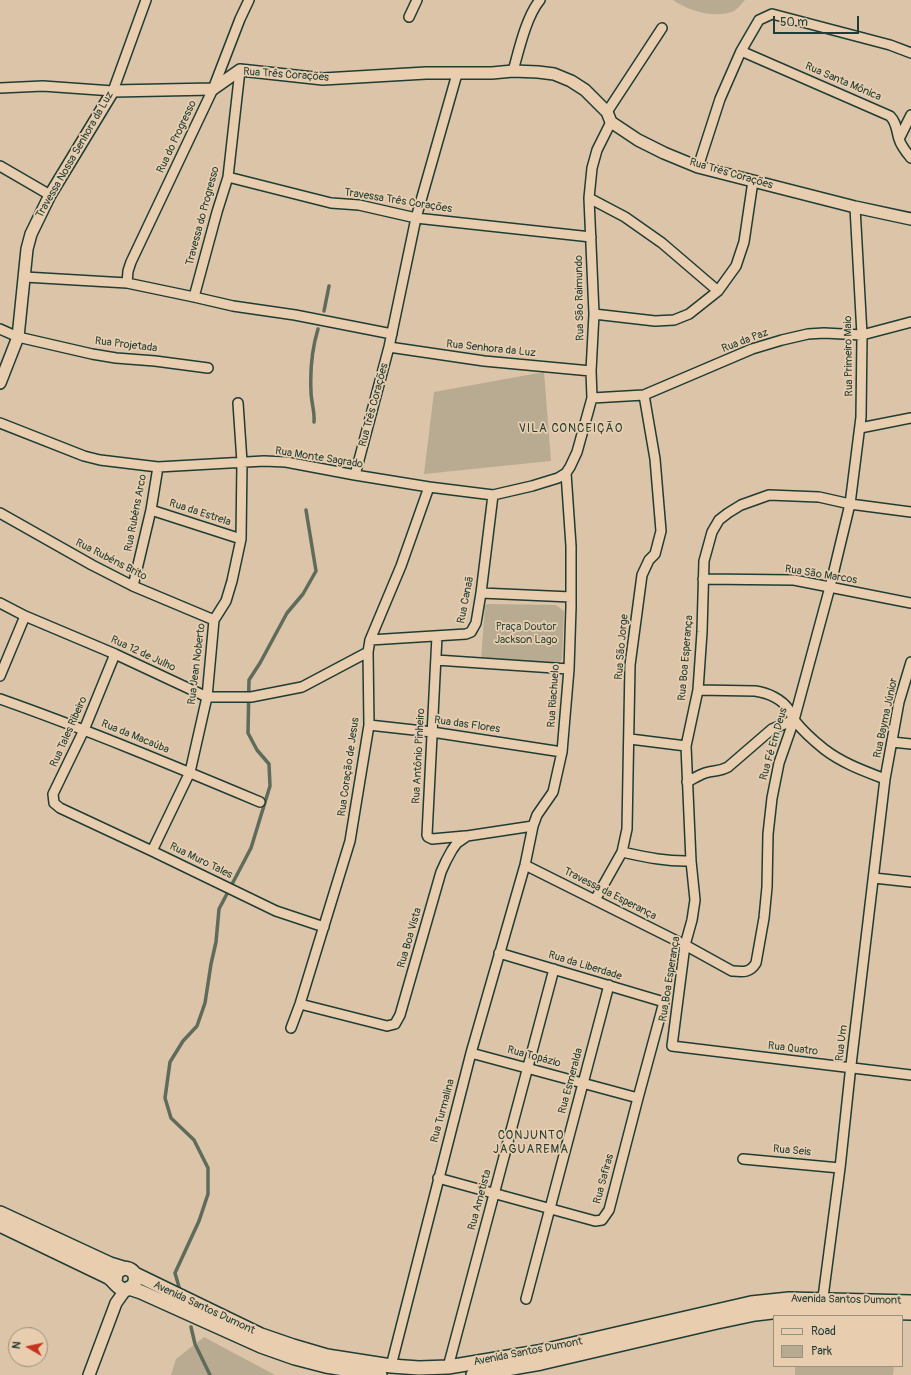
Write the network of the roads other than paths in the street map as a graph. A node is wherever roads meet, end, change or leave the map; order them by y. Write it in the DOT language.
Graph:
graph roads {
  1 [pos="146,0"];
  2 [pos="249,0"];
  3 [pos="417,0"];
  4 [pos="540,0"];
  5 [pos="409,17"];
  6 [pos="662,28"];
  7 [pos="741,51"];
  8 [pos="911,53"];
  9 [pos="240,70"];
  10 [pos="513,72"];
  11 [pos="456,74"];
  12 [pos="0,88"];
  13 [pos="213,89"];
  14 [pos="113,91"];
  15 [pos="911,115"];
  16 [pos="609,117"];
  17 [pos="899,140"];
  18 [pos="911,158"];
  19 [pos="0,166"];
  20 [pos="698,167"];
  21 [pos="228,177"];
  22 [pos="753,181"];
  23 [pos="50,195"];
  24 [pos="589,198"];
  25 [pos="855,207"];
  26 [pos="416,218"];
  27 [pos="911,219"];
  28 [pos="591,237"];
  29 [pos="25,277"];
  30 [pos="126,283"];
  31 [pos="718,291"];
  32 [pos="194,297"];
  33 [pos="594,314"];
  34 [pos="911,322"];
  35 [pos="0,329"];
  36 [pos="392,334"];
  37 [pos="862,335"];
  38 [pos="18,337"];
  39 [pos="389,347"];
  40 [pos="208,368"];
  41 [pos="591,371"];
  42 [pos="0,383"];
  43 [pos="644,395"];
  44 [pos="592,398"];
  45 [pos="238,403"];
  46 [pos="911,418"];
  47 [pos="0,423"];
  48 [pos="860,428"];
  49 [pos="242,462"];
  50 [pos="158,467"];
  51 [pos="566,473"];
  52 [pos="355,475"];
  53 [pos="429,487"];
  54 [pos="493,495"];
  55 [pos="850,504"];
  56 [pos="151,510"];
  57 [pos="911,512"];
  58 [pos="0,513"];
  59 [pos="241,540"];
  60 [pos="703,579"];
  61 [pos="133,586"];
  62 [pos="830,587"];
  63 [pos="481,593"];
  64 [pos="572,597"];
  65 [pos="0,603"];
  66 [pos="911,603"];
  67 [pos="25,616"];
  68 [pos="214,620"];
  69 [pos="438,636"];
  70 [pos="370,640"];
  71 [pos="368,652"];
  72 [pos="115,654"];
  73 [pos="436,660"];
  74 [pos="911,662"];
  75 [pos="569,669"];
  76 [pos="0,676"];
  77 [pos="698,690"];
  78 [pos="207,697"];
  79 [pos="0,699"];
  80 [pos="794,720"];
  81 [pos="369,725"];
  82 [pos="84,730"];
  83 [pos="432,732"];
  84 [pos="630,740"];
  85 [pos="892,742"];
  86 [pos="911,744"];
  87 [pos="686,746"];
  88 [pos="562,752"];
  89 [pos="190,772"];
  90 [pos="885,779"];
  91 [pos="687,782"];
  92 [pos="260,802"];
  93 [pos="68,812"];
  94 [pos="533,826"];
  95 [pos="467,836"];
  96 [pos="152,851"];
  97 [pos="622,852"];
  98 [pos="691,861"];
  99 [pos="525,865"];
  100 [pos="874,878"];
  101 [pos="911,882"];
  102 [pos="595,900"];
  103 [pos="324,927"];
  104 [pos="685,945"];
  105 [pos="499,953"];
  106 [pos="554,969"];
  107 [pos="609,985"];
  108 [pos="664,1002"];
  109 [pos="300,1004"];
  110 [pos="291,1028"];
  111 [pos="672,1046"];
  112 [pos="471,1053"];
  113 [pos="527,1068"];
  114 [pos="851,1068"];
  115 [pos="911,1075"];
  116 [pos="583,1083"];
  117 [pos="638,1098"];
  118 [pos="742,1159"];
  119 [pos="840,1168"];
  120 [pos="438,1178"];
  121 [pos="494,1193"];
  122 [pos="550,1208"];
  123 [pos="0,1213"];
  124 [pos="0,1225"];
  125 [pos="123,1268"];
  126 [pos="135,1274"];
  127 [pos="122,1286"];
  128 [pos="526,1299"];
  129 [pos="911,1302"];
  130 [pos="822,1305"];
  131 [pos="911,1313"];
  132 [pos="391,1366"];
  133 [pos="448,1367"];
  134 [pos="336,1372"];
  135 [pos="89,1375"];
  136 [pos="380,1375"];
  137 [pos="423,1375"];
  138 [pos="473,1375"];
  1 -- 14 [label="street, Travessa Nossa Senhora da Luz"];
  2 -- 13 [label="street, Rua do Progresso"];
  3 -- 5 [label="street"];
  4 -- 10 [label="street"];
  6 -- 16 [label="street, Rua São Raimundo"];
  7 -- 8 [label="street"];
  7 -- 17 [label="street, Rua Santa Mônica"];
  7 -- 20 [label="street"];
  9 -- 11 [label="street, Rua Três Corações"];
  9 -- 13 [label="street, Rua Três Corações"];
  9 -- 21 [label="street, Travessa do Progresso"];
  10 -- 11 [label="street, Rua Três Corações"];
  10 -- 16 [label="street, Rua Três Corações"];
  11 -- 26 [label="street, Rua Três Corações"];
  12 -- 14 [label="street"];
  13 -- 14 [label="street"];
  13 -- 30 [label="street, Rua do Progresso"];
  14 -- 23 [label="street, Travessa Nossa Senhora da Luz"];
  15 -- 17 [label="street"];
  16 -- 20 [label="street, Rua Três Corações"];
  16 -- 24 [label="street, Rua São Raimundo"];
  17 -- 18 [label="street, Rua Santa Mônica"];
  19 -- 23 [label="street"];
  20 -- 22 [label="street, Rua Três Corações"];
  21 -- 26 [label="street, Travessa Três Corações"];
  21 -- 32 [label="street, Travessa do Progresso"];
  22 -- 25 [label="street, Rua Três Corações"];
  22 -- 31 [label="street"];
  23 -- 29 [label="street, Travessa Nossa Senhora da Luz"];
  24 -- 28 [label="street, Rua São Raimundo"];
  24 -- 31 [label="street"];
  25 -- 27 [label="street, Rua Três Corações"];
  25 -- 37 [label="street, Rua Primeiro Maio"];
  26 -- 28 [label="street, Travessa Três Corações"];
  26 -- 36 [label="street, Rua Três Corações"];
  28 -- 33 [label="street, Rua São Raimundo"];
  29 -- 30 [label="street"];
  29 -- 38 [label="street, Travessa Nossa Senhora da Luz"];
  30 -- 32 [label="street"];
  31 -- 33 [label="street"];
  32 -- 36 [label="street"];
  33 -- 41 [label="street, Rua São Raimundo"];
  34 -- 37 [label="street, Rua da Paz"];
  35 -- 38 [label="street, Rua Projetada"];
  36 -- 39 [label="street, Rua Três Corações"];
  37 -- 43 [label="street, Rua da Paz"];
  37 -- 48 [label="street, Rua Primeiro Maio"];
  38 -- 40 [label="street, Rua Projetada"];
  38 -- 42 [label="street, Travessa Nossa Senhora da Luz"];
  39 -- 41 [label="street, Rua Senhora da Luz"];
  39 -- 52 [label="street, Rua Três Corações"];
  41 -- 44 [label="street, Rua São Raimundo"];
  43 -- 44 [label="street, Rua da Paz"];
  43 -- 84 [label="street, Rua São Jorge"];
  44 -- 51 [label="street, Rua São Raimundo"];
  45 -- 49 [label="street, Rua Jean Noberto"];
  46 -- 48 [label="street"];
  47 -- 50 [label="street, Rua Monte Sagrado"];
  48 -- 55 [label="street, Rua Primeiro Maio"];
  49 -- 50 [label="street, Rua Monte Sagrado"];
  49 -- 52 [label="street, Rua Monte Sagrado"];
  49 -- 59 [label="street, Rua Jean Noberto"];
  50 -- 56 [label="street, Rua Rubéns Arco"];
  51 -- 54 [label="street, Rua Monte Sagrado"];
  51 -- 64 [label="street, Rua Riachuelo"];
  52 -- 53 [label="street, Rua Monte Sagrado"];
  53 -- 54 [label="street, Rua Monte Sagrado"];
  53 -- 70 [label="street, Rua Coração de Jesus"];
  54 -- 63 [label="street, Rua Canaã"];
  55 -- 57 [label="street, Rua Boa Esperança"];
  55 -- 60 [label="street, Rua Boa Esperança"];
  55 -- 62 [label="street, Rua Fé Em Deus"];
  56 -- 59 [label="street, Rua da Estrela"];
  56 -- 61 [label="street, Rua Rubéns Arco"];
  58 -- 61 [label="street, Rua Rubéns Brito"];
  59 -- 68 [label="street, Rua Jean Noberto"];
  60 -- 62 [label="street, Rua São Marcos"];
  60 -- 77 [label="street, Rua Boa Esperança"];
  61 -- 68 [label="street, Rua Rubéns Brito"];
  62 -- 66 [label="street, Rua São Marcos"];
  62 -- 80 [label="street, Rua Fé Em Deus"];
  63 -- 64 [label="street"];
  63 -- 69 [label="street, Rua Canaã"];
  64 -- 75 [label="street, Rua Riachuelo"];
  65 -- 67 [label="street, Rua 12 de Julho"];
  67 -- 72 [label="street, Rua 12 de Julho"];
  67 -- 76 [label="street"];
  68 -- 78 [label="street, Rua Jean Noberto"];
  69 -- 70 [label="street, Rua Canaã"];
  69 -- 73 [label="street, Rua Antônio Pinheiro"];
  70 -- 71 [label="street, Rua Coração de Jesus"];
  71 -- 78 [label="street, Rua 12 de Julho"];
  71 -- 81 [label="street, Rua Coração de Jesus"];
  72 -- 78 [label="street, Rua 12 de Julho"];
  72 -- 82 [label="street, Rua Tales Ribeiro"];
  73 -- 75 [label="street"];
  73 -- 83 [label="street, Rua Antônio Pinheiro"];
  74 -- 85 [label="street, Rua Bayma Júnior"];
  75 -- 88 [label="street, Rua Riachuelo"];
  77 -- 80 [label="street"];
  77 -- 87 [label="street, Rua Boa Esperança"];
  78 -- 89 [label="street, Rua Jean Noberto"];
  79 -- 82 [label="street, Rua da Macaúba"];
  80 -- 90 [label="street"];
  80 -- 91 [label="street"];
  80 -- 104 [label="street, Rua Fé Em Deus"];
  81 -- 83 [label="street, Rua das Flores"];
  81 -- 103 [label="street, Rua Coração de Jesus"];
  82 -- 89 [label="street, Rua da Macaúba"];
  82 -- 93 [label="street, Rua Tales Ribeiro"];
  83 -- 88 [label="street, Rua das Flores"];
  83 -- 95 [label="street, Rua Antônio Pinheiro"];
  84 -- 87 [label="street"];
  84 -- 97 [label="street, Rua São Jorge"];
  85 -- 86 [label="street"];
  85 -- 90 [label="street, Rua Bayma Júnior"];
  87 -- 91 [label="street, Rua Boa Esperança"];
  88 -- 94 [label="street, Rua Riachuelo"];
  89 -- 92 [label="street, Rua da Macaúba"];
  89 -- 96 [label="street, Rua Jean Noberto"];
  90 -- 100 [label="street, Rua Um"];
  91 -- 98 [label="street, Rua Boa Esperança"];
  93 -- 96 [label="street, Rua Muro Tales"];
  94 -- 95 [label="street"];
  94 -- 99 [label="street, Rua Riachuelo"];
  95 -- 109 [label="street, Rua Boa Vista"];
  96 -- 103 [label="street, Rua Muro Tales"];
  97 -- 98 [label="street"];
  97 -- 102 [label="street, Rua São Jorge"];
  98 -- 104 [label="street, Rua Boa Esperança"];
  99 -- 102 [label="street, Travessa da Esperança"];
  99 -- 105 [label="street, Rua Turmalina"];
  100 -- 101 [label="street"];
  100 -- 114 [label="street, Rua Um"];
  102 -- 104 [label="street, Travessa da Esperança"];
  103 -- 109 [label="street, Rua Coração de Jesus"];
  104 -- 111 [label="street, Rua Boa Esperança"];
  105 -- 106 [label="street, Rua da Liberdade"];
  105 -- 112 [label="street, Rua Turmalina"];
  106 -- 107 [label="street, Rua da Liberdade"];
  106 -- 113 [label="street, Rua Ametista"];
  107 -- 108 [label="street, Rua da Liberdade"];
  107 -- 116 [label="street, Rua Esmeralda"];
  108 -- 117 [label="street, Rua Safiras"];
  109 -- 110 [label="street, Rua Coração de Jesus"];
  111 -- 114 [label="street, Rua Quatro"];
  112 -- 113 [label="street, Rua Topázio"];
  112 -- 120 [label="street, Rua Turmalina"];
  113 -- 116 [label="street, Rua Topázio"];
  113 -- 121 [label="street, Rua Ametista"];
  114 -- 115 [label="street, Rua Quatro"];
  114 -- 119 [label="street, Rua Um"];
  116 -- 117 [label="street, Rua Topázio"];
  116 -- 122 [label="street, Rua Esmeralda"];
  117 -- 122 [label="street, Rua Safiras"];
  118 -- 119 [label="street, Rua Seis"];
  119 -- 130 [label="street, Rua Um"];
  120 -- 121 [label="street, Rua Safiras"];
  120 -- 132 [label="street, Rua Turmalina"];
  121 -- 122 [label="street, Rua Safiras"];
  121 -- 133 [label="street, Rua Ametista"];
  122 -- 128 [label="street, Rua Esmeralda"];
  123 -- 125 [label="main road, Avenida Santos Dumont"];
  124 -- 127 [label="main road, Avenida Santos Dumont"];
  125 -- 126 [label="main road, Avenida Santos Dumont"];
  125 -- 127 [label="main road"];
  126 -- 127 [label="main road"];
  126 -- 132 [label="main road, Avenida Santos Dumont"];
  127 -- 134 [label="main road, Avenida Santos Dumont"];
  127 -- 135 [label="street"];
  129 -- 130 [label="main road, Avenida Santos Dumont"];
  130 -- 131 [label="main road, Avenida Santos Dumont"];
  130 -- 133 [label="main road, Avenida Santos Dumont"];
  130 -- 138 [label="main road, Avenida Santos Dumont"];
  132 -- 133 [label="main road, Avenida Santos Dumont"];
  132 -- 134 [label="main road"];
  133 -- 137 [label="main road"];
  134 -- 136 [label="main road, Avenida Santos Dumont"];
}
